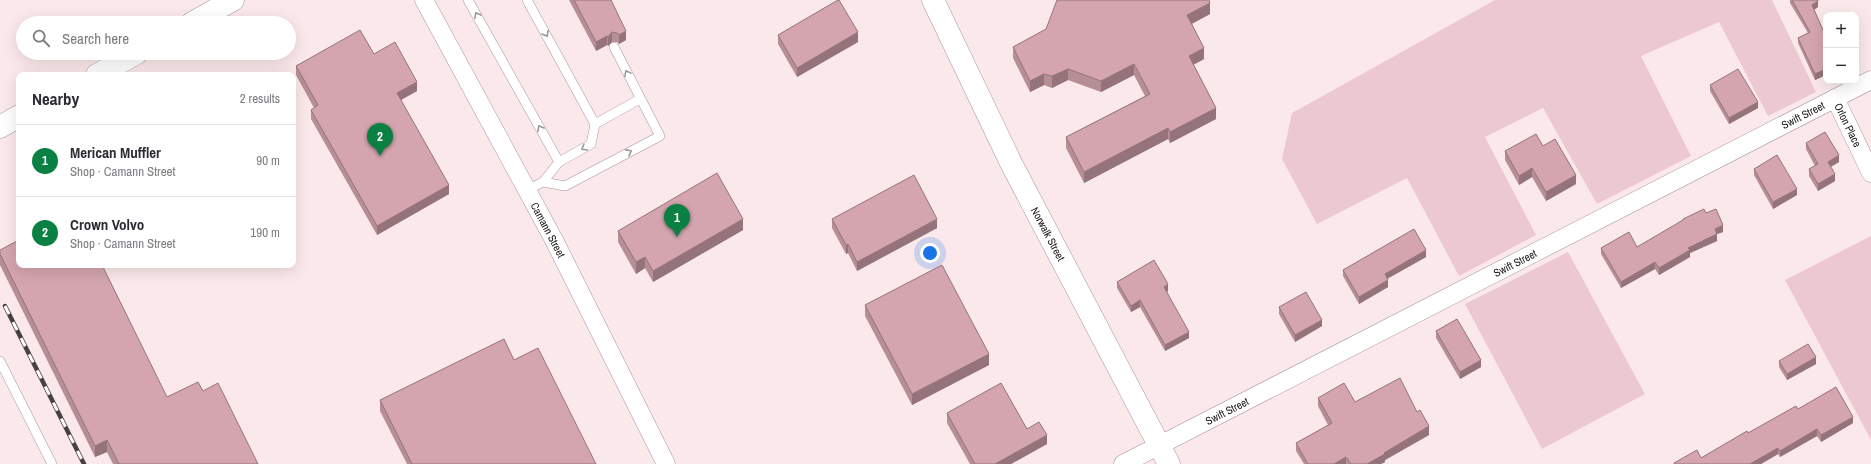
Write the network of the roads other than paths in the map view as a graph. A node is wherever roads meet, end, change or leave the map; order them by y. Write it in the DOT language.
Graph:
graph roads {
  1 [pos="233,0"];
  2 [pos="424,0"];
  3 [pos="468,0"];
  4 [pos="527,0"];
  5 [pos="933,0"];
  6 [pos="204,16"];
  7 [pos="614,47"];
  8 [pos="124,60"];
  9 [pos="102,72"];
  10 [pos="1871,80"];
  11 [pos="640,98"];
  12 [pos="1835,98"];
  13 [pos="16,118"];
  14 [pos="595,124"];
  15 [pos="0,126"];
  16 [pos="559,162"];
  17 [pos="1871,173"];
  18 [pos="535,186"];
  19 [pos="0,361"];
  20 [pos="1164,455"];
  21 [pos="52,464"];
  22 [pos="666,464"];
  23 [pos="1123,464"];
  1 -- 6 [label="main road"];
  2 -- 18 [label="street, Camann Street"];
  16 -- 3 [label="lane, one-way"];
  4 -- 14 [label="lane, one-way"];
  5 -- 20 [label="main road, Norwalk Street"];
  11 -- 7 [label="lane, one-way"];
  8 -- 9 [label="main road"];
  10 -- 12 [label="street, Swift Street"];
  11 -- 14 [label="lane"];
  18 -- 11 [label="lane, one-way"];
  12 -- 17 [label="street, Orlon Place"];
  12 -- 20 [label="street, Swift Street"];
  13 -- 15 [label="main road"];
  14 -- 16 [label="lane, one-way"];
  16 -- 18 [label="lane"];
  18 -- 22 [label="street, Camann Street"];
  19 -- 21 [label="lane"];
  20 -- 23 [label="street"];
}
